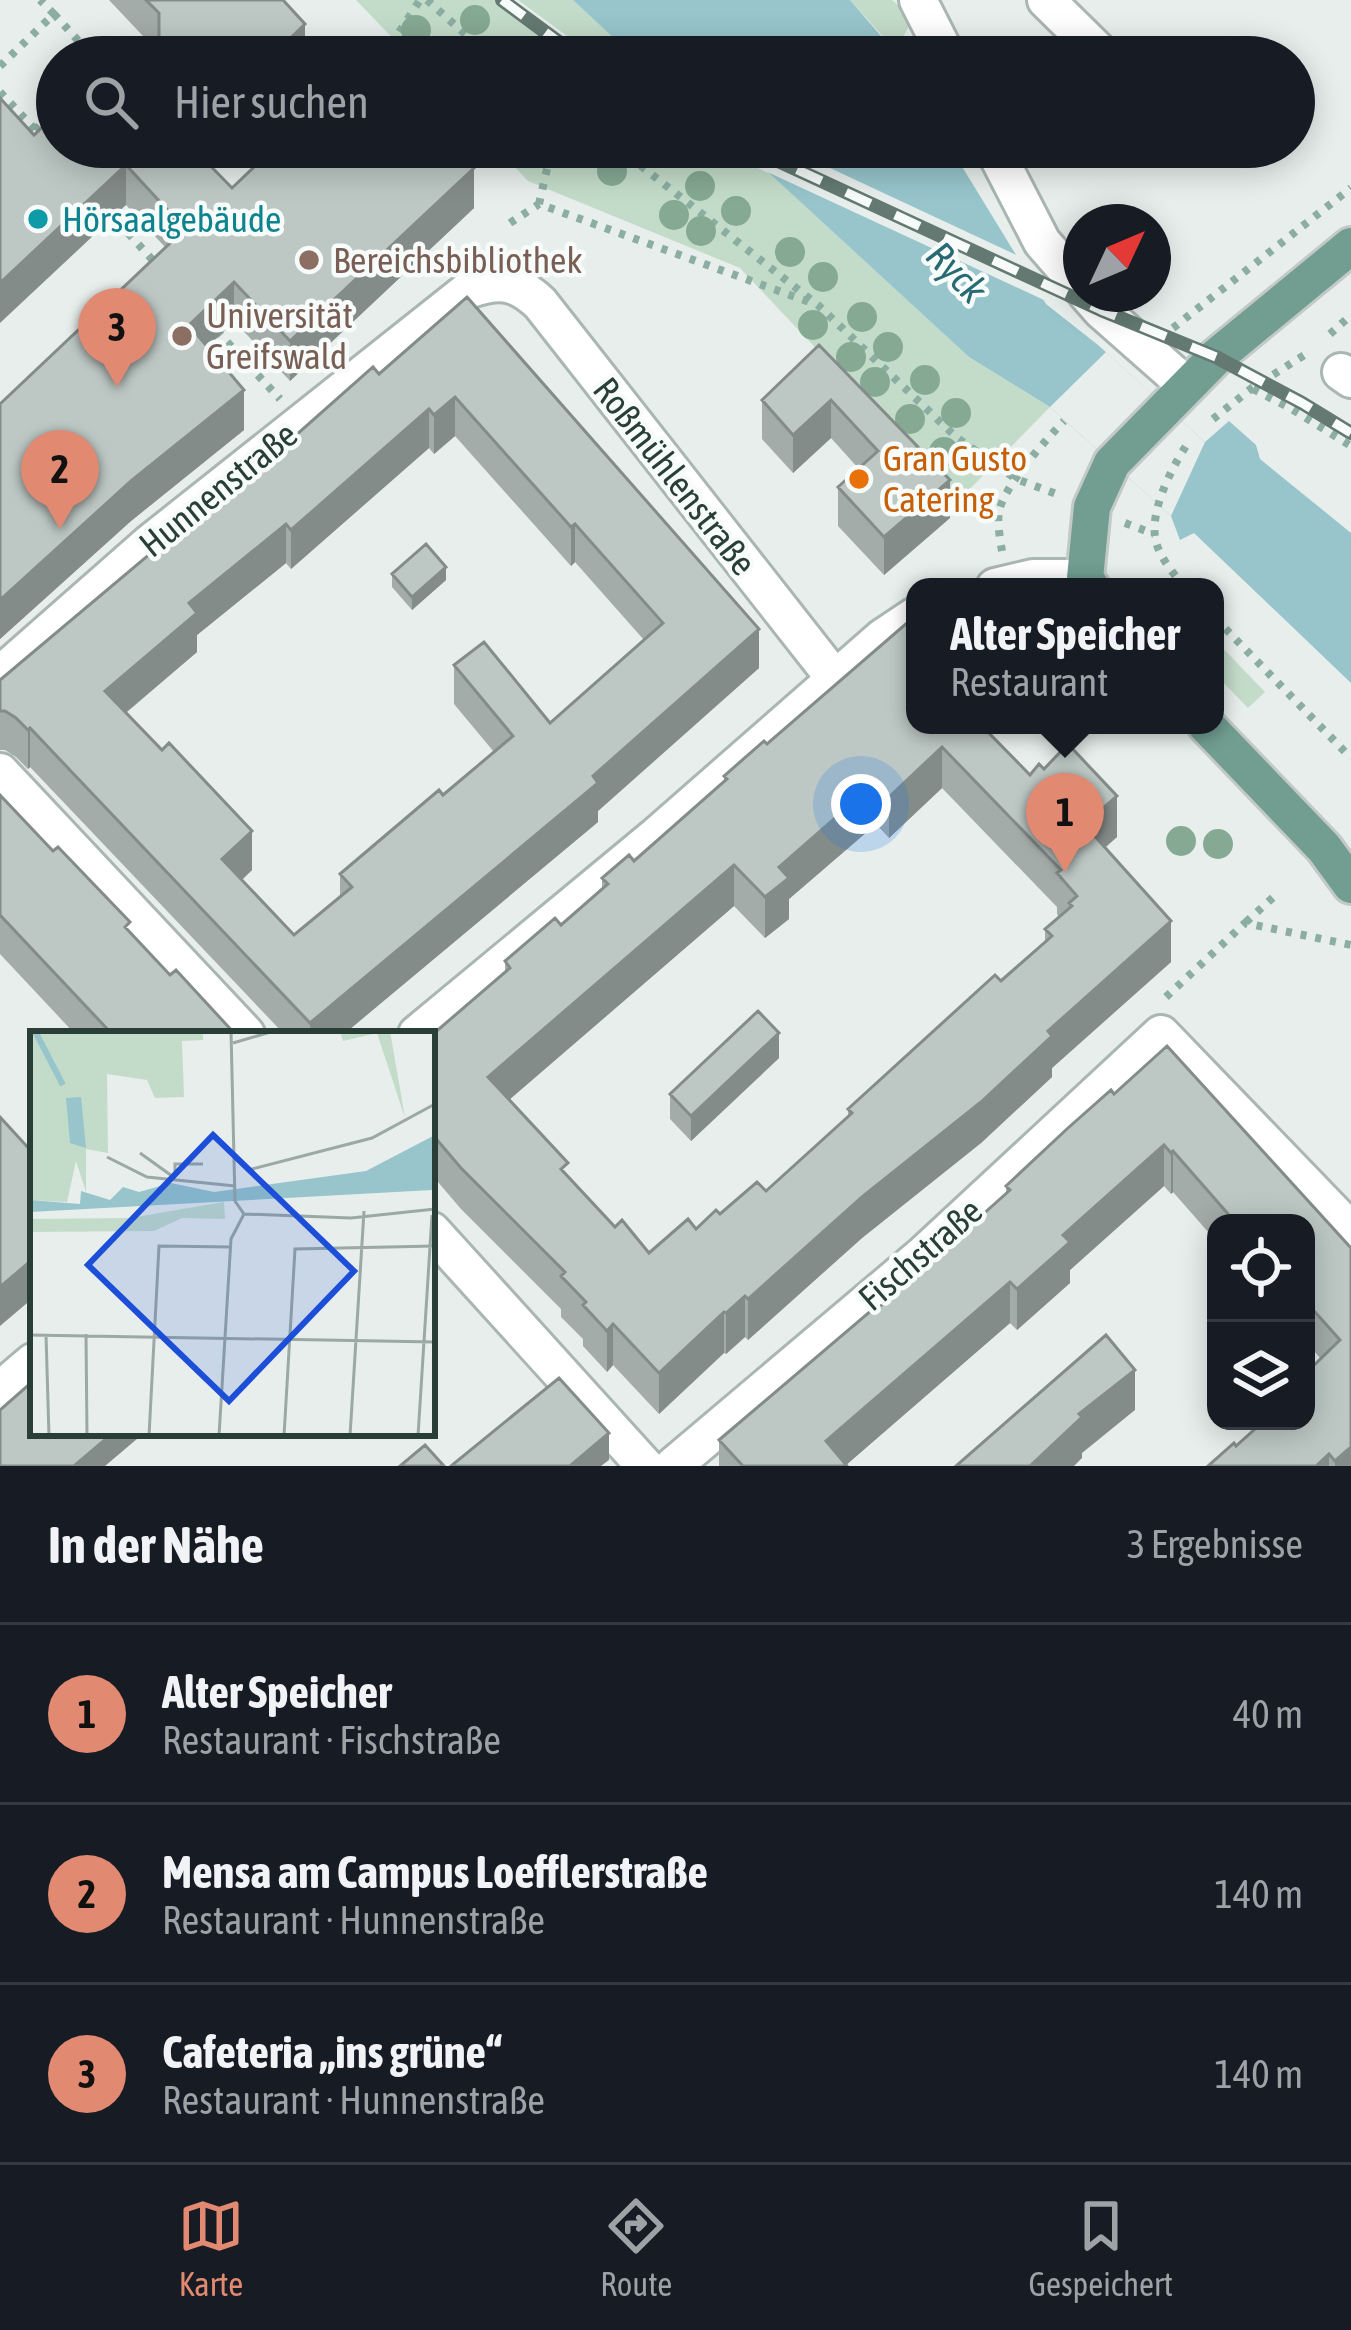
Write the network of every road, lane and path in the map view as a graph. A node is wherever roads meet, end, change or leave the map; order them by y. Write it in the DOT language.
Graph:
graph roads {
  1 [pos="40,0"];
  2 [pos="424,0"];
  3 [pos="1046,0"];
  4 [pos="924,4"];
  5 [pos="54,14"];
  6 [pos="74,36"];
  7 [pos="398,36"];
  8 [pos="466,36"];
  9 [pos="938,36"];
  10 [pos="1083,36"];
  11 [pos="0,66"];
  12 [pos="0,92"];
  13 [pos="35,130"];
  14 [pos="547,168"];
  15 [pos="644,168"];
  16 [pos="1004,168"];
  17 [pos="1351,188"];
  18 [pos="99,200"];
  19 [pos="539,204"];
  20 [pos="510,223"];
  21 [pos="1351,246"];
  22 [pos="1063,266"];
  23 [pos="163,271"];
  24 [pos="507,283"];
  25 [pos="819,306"];
  26 [pos="1106,312"];
  27 [pos="1351,316"];
  28 [pos="208,321"];
  29 [pos="1326,338"];
  30 [pos="1145,349"];
  31 [pos="1335,367"];
  32 [pos="1252,388"];
  33 [pos="1176,396"];
  34 [pos="1064,421"];
  35 [pos="1209,422"];
  36 [pos="301,423"];
  37 [pos="1195,434"];
  38 [pos="1351,446"];
  39 [pos="1016,478"];
  40 [pos="999,510"];
  41 [pos="1088,578"];
  42 [pos="1175,578"];
  43 [pos="906,622"];
  44 [pos="1224,627"];
  45 [pos="0,675"];
  46 [pos="836,680"];
  47 [pos="1215,734"];
  48 [pos="1351,758"];
  49 [pos="0,772"];
  50 [pos="1338,855"];
  51 [pos="1351,885"];
  52 [pos="1277,893"];
  53 [pos="1245,923"];
  54 [pos="1351,945"];
  55 [pos="243,1031"];
  56 [pos="421,1031"];
  57 [pos="1160,1034"];
  58 [pos="1351,1231"];
  59 [pos="435,1234"];
  60 [pos="30,1365"];
  61 [pos="0,1390"];
  62 [pos="645,1466"];
  63 [pos="673,1466"];
  1 -- 5 [label="path"];
  2 -- 7 [label="path"];
  2 -- 8 [label="path"];
  3 -- 10 [label="street"];
  4 -- 9 [label="street"];
  5 -- 6 [label="path"];
  5 -- 11 [label="path"];
  12 -- 13 [label="path"];
  14 -- 19 [label="path"];
  15 -- 25 [label="path"];
  16 -- 22 [label="street"];
  17 -- 30 [label="path"];
  18 -- 23 [label="path"];
  19 -- 20 [label="path"];
  19 -- 25 [label="path"];
  21 -- 33 [label="main road"];
  24 -- 36 [label="street, Hunnenstraße"];
  24 -- 46 [label="street, Roßmühlenstraße"];
  25 -- 39 [label="path"];
  26 -- 30 [label="street"];
  27 -- 29 [label="path"];
  28 -- 36 [label="path"];
  30 -- 33 [label="street"];
  31 -- 32 [label="path"];
  32 -- 35 [label="path"];
  32 -- 38 [label="path"];
  33 -- 41 [label="main road"];
  34 -- 39 [label="path"];
  36 -- 45 [label="street, Hunnenstraße"];
  37 -- 42 [label="path"];
  39 -- 40 [label="path"];
  43 -- 46 [label="street"];
  44 -- 48 [label="path"];
  46 -- 56 [label="street"];
  47 -- 50 [label="main road"];
  49 -- 55 [label="street"];
  50 -- 51 [label="main road"];
  52 -- 53 [label="path"];
  53 -- 54 [label="path"];
  53 -- 57 [label="path"];
  57 -- 58 [label="street"];
  57 -- 63 [label="street, Fischstraße"];
  59 -- 62 [label="street"];
  60 -- 61 [label="street"];
}
